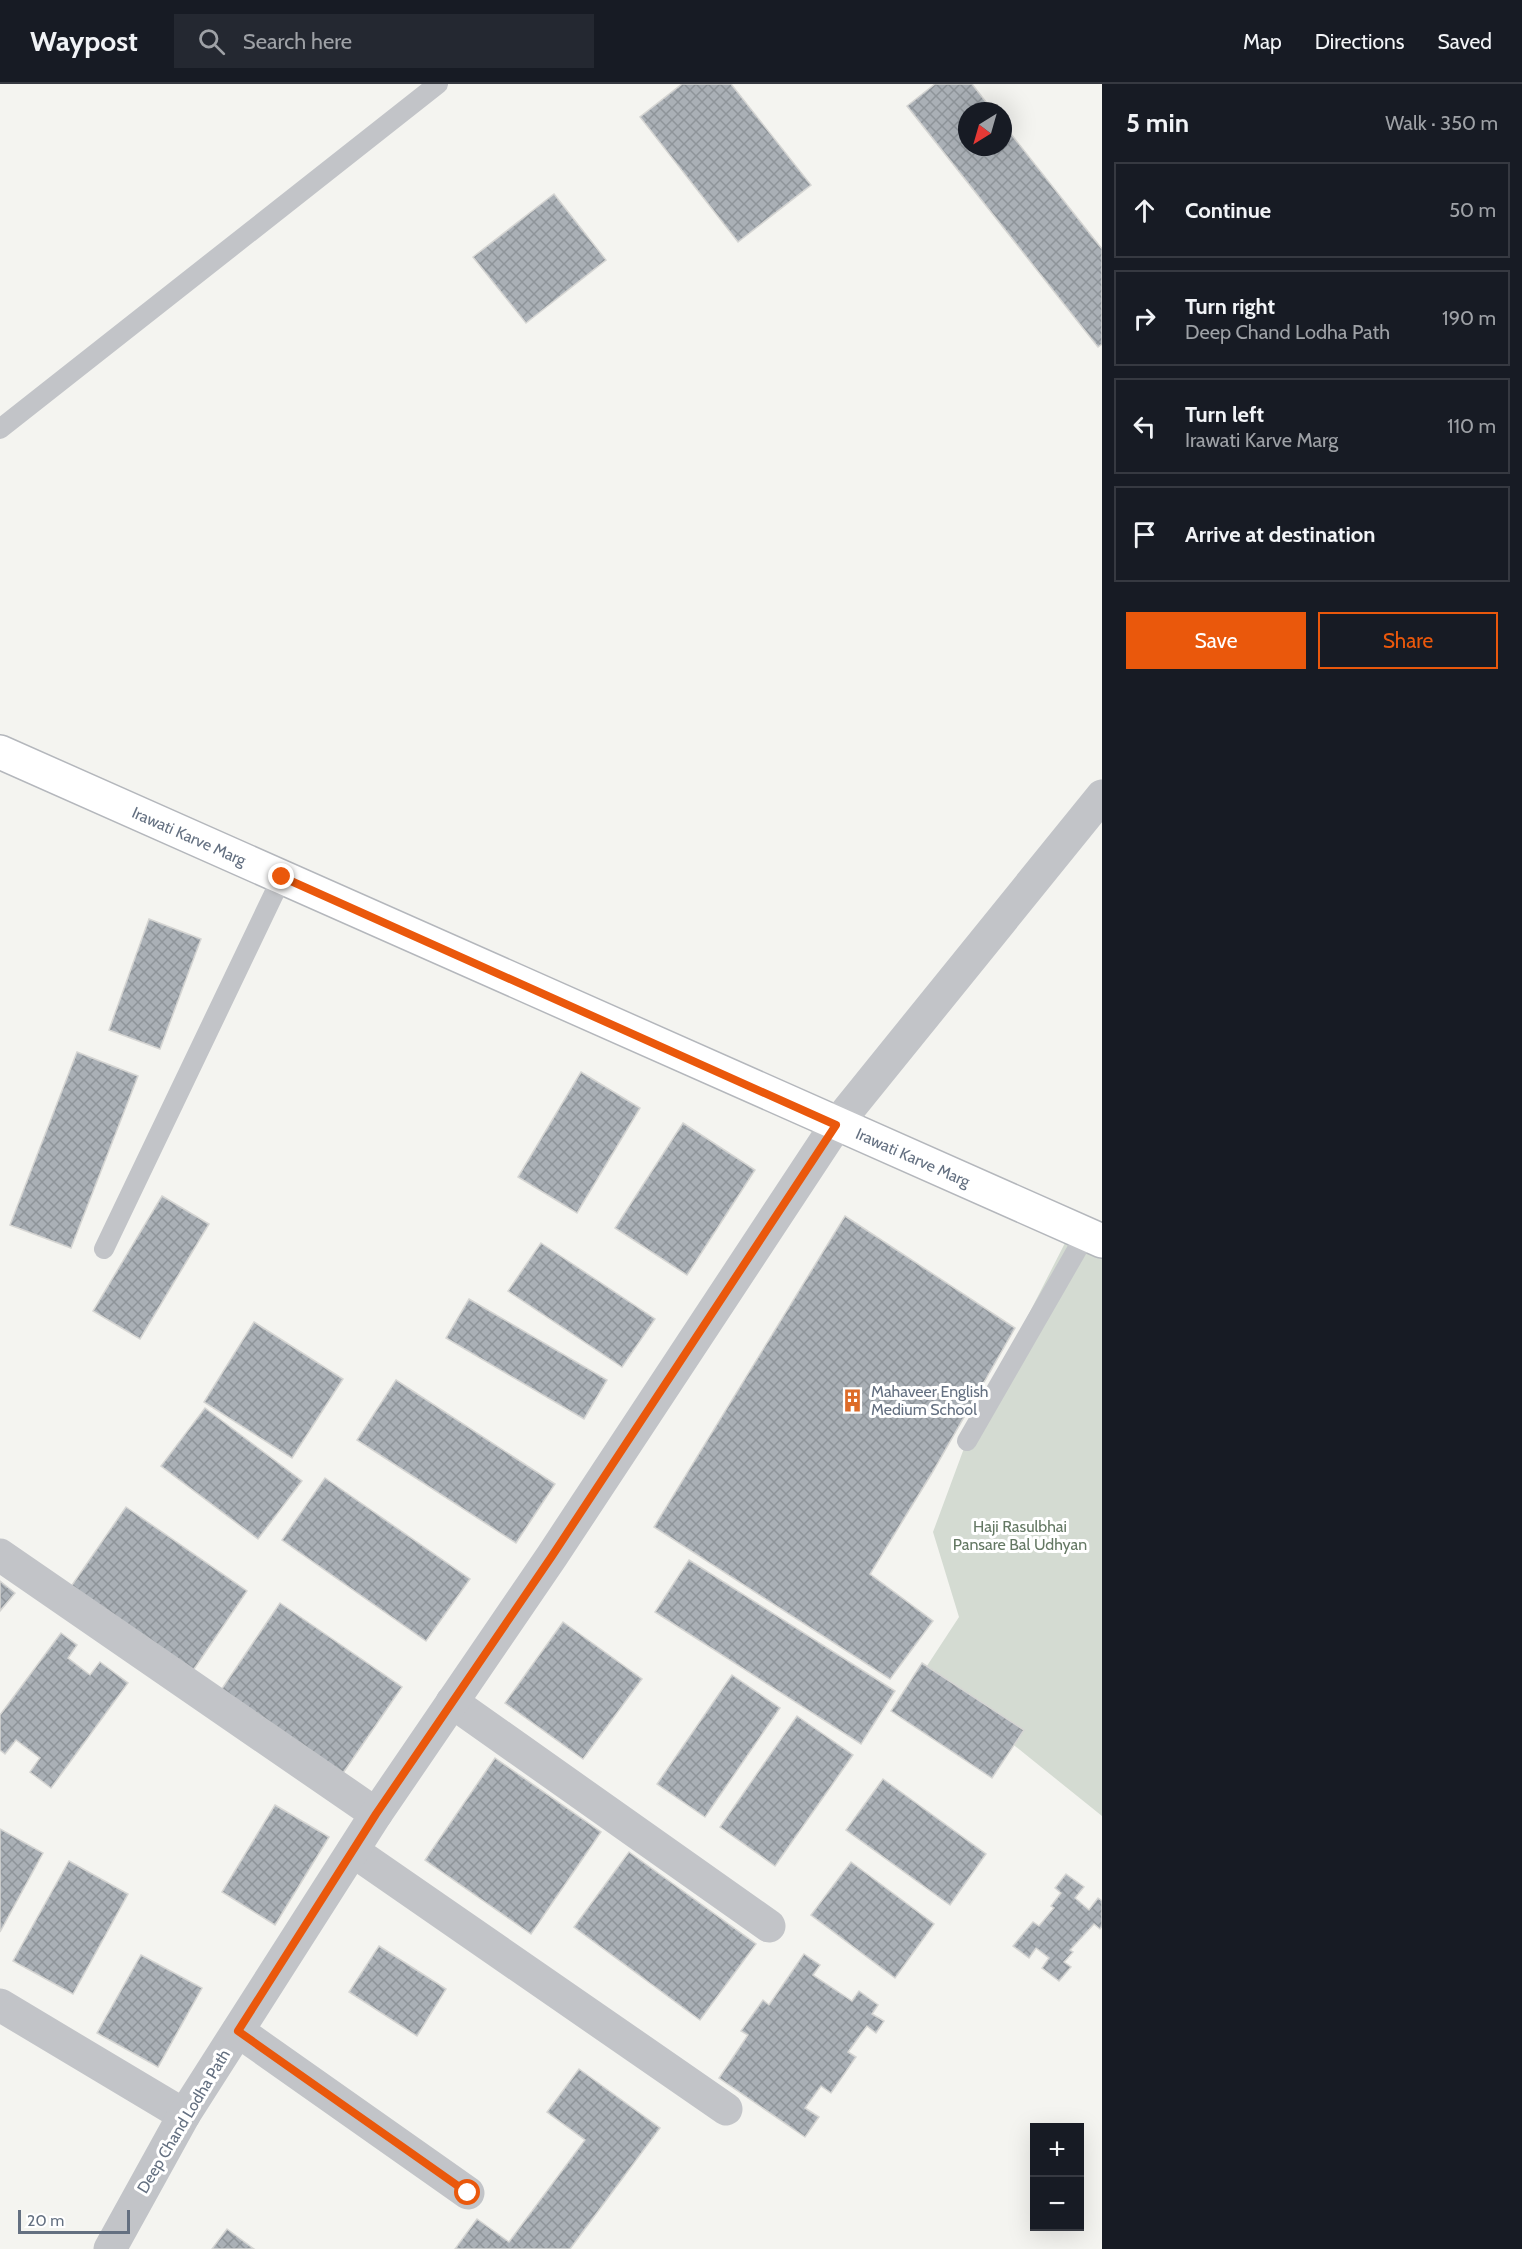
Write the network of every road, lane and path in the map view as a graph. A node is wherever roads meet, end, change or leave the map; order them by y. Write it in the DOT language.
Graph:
graph roads {
  1 [pos="438,84"];
  2 [pos="0,429"];
  3 [pos="0,752"];
  4 [pos="1102,795"];
  5 [pos="282,877"];
  6 [pos="836,1125"];
  7 [pos="1094,1238"];
  8 [pos="104,1249"];
  9 [pos="967,1441"];
  10 [pos="0,1555"];
  11 [pos="452,1702"];
  12 [pos="376,1814"];
  13 [pos="353,1851"];
  14 [pos="769,1926"];
  15 [pos="0,2004"];
  16 [pos="238,2031"];
  17 [pos="726,2109"];
  18 [pos="184,2115"];
  19 [pos="468,2193"];
  20 [pos="110,2249"];
  1 -- 2 [label="lane"];
  3 -- 5 [label="main road, Irawati Karve Marg"];
  4 -- 6 [label="street, Deep Chand Lodha Path"];
  5 -- 6 [label="main road, Irawati Karve Marg"];
  5 -- 8 [label="lane"];
  6 -- 7 [label="main road, Irawati Karve Marg"];
  6 -- 11 [label="street, Deep Chand Lodha Path"];
  7 -- 9 [label="lane"];
  10 -- 12 [label="street"];
  11 -- 12 [label="street, Deep Chand Lodha Path"];
  11 -- 14 [label="street"];
  12 -- 13 [label="street, Deep Chand Lodha Path"];
  13 -- 16 [label="street, Deep Chand Lodha Path"];
  13 -- 17 [label="street"];
  15 -- 18 [label="street"];
  16 -- 18 [label="street, Deep Chand Lodha Path"];
  16 -- 19 [label="street"];
  18 -- 20 [label="street, Deep Chand Lodha Path"];
}
